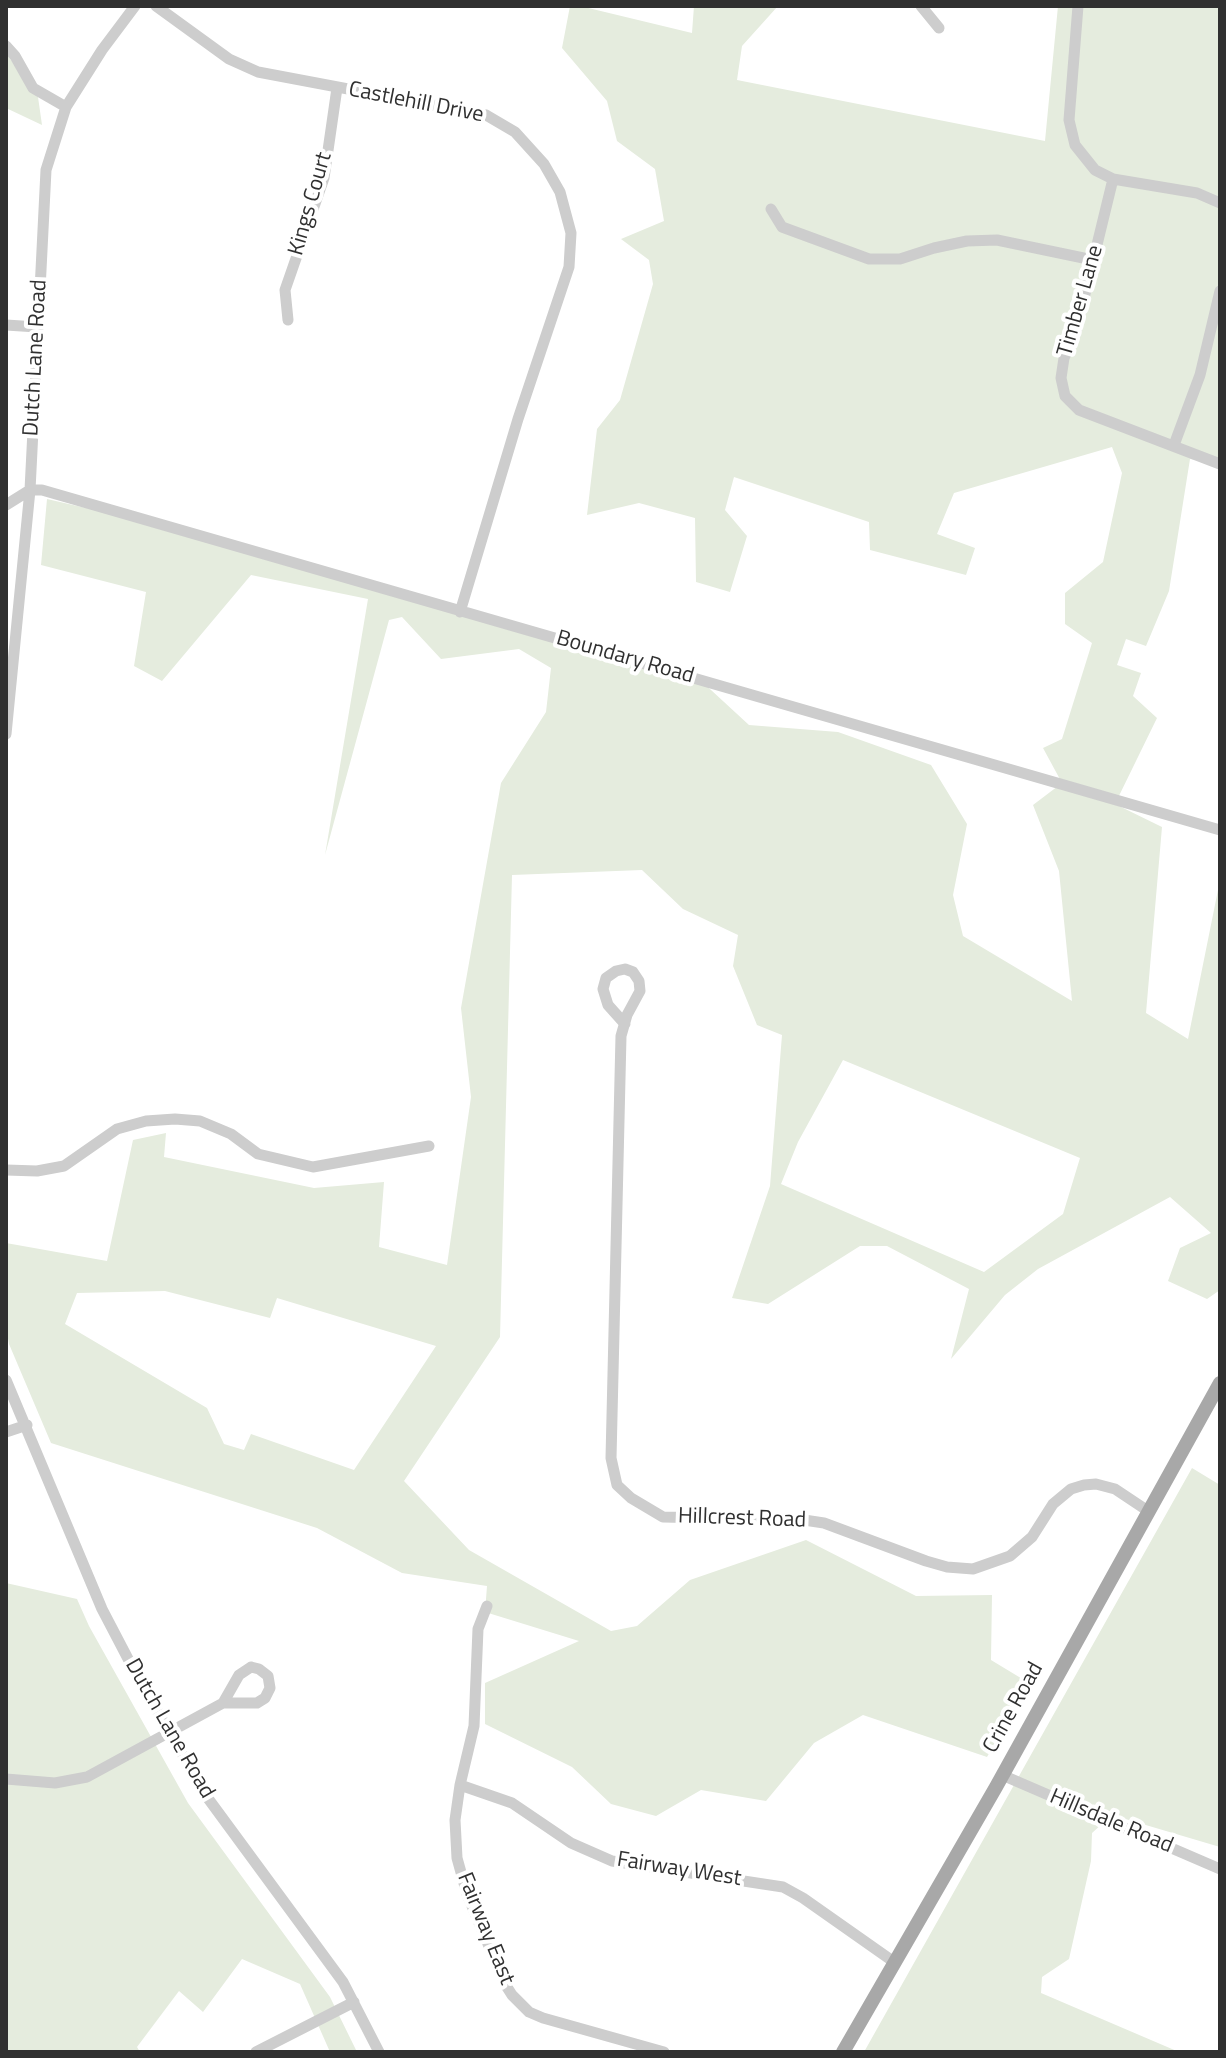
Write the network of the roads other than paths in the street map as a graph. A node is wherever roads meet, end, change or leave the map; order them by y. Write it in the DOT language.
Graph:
graph roads {
  1 [pos="135,6"];
  2 [pos="156,6"];
  3 [pos="921,6"];
  4 [pos="1078,6"];
  5 [pos="939,28"];
  6 [pos="6,46"];
  7 [pos="337,88"];
  8 [pos="66,107"];
  9 [pos="1113,179"];
  10 [pos="1220,203"];
  11 [pos="771,209"];
  12 [pos="1093,260"];
  13 [pos="1220,291"];
  14 [pos="288,320"];
  15 [pos="6,325"];
  16 [pos="37,327"];
  17 [pos="1174,445"];
  18 [pos="1220,464"];
  19 [pos="30,490"];
  20 [pos="6,505"];
  21 [pos="460,612"];
  22 [pos="6,734"];
  23 [pos="1220,830"];
  24 [pos="625,1024"];
  25 [pos="429,1146"];
  26 [pos="6,1170"];
  27 [pos="6,1380"];
  28 [pos="1220,1383"];
  29 [pos="27,1425"];
  30 [pos="6,1432"];
  31 [pos="1148,1511"];
  32 [pos="487,1606"];
  33 [pos="223,1703"];
  34 [pos="169,1733"];
  35 [pos="1002,1775"];
  36 [pos="6,1779"];
  37 [pos="460,1785"];
  38 [pos="1220,1869"];
  39 [pos="894,1962"];
  40 [pos="354,2002"];
  41 [pos="256,2052"];
  42 [pos="379,2052"];
  43 [pos="664,2052"];
  44 [pos="843,2052"];
  1 -- 8 [label="street, Dutch Lane Road"];
  2 -- 7 [label="street, Castlehill Drive"];
  3 -- 5 [label="street"];
  4 -- 9 [label="street"];
  6 -- 8 [label="street"];
  7 -- 14 [label="street, Kings Court"];
  7 -- 21 [label="street, Castlehill Drive"];
  8 -- 16 [label="street, Dutch Lane Road"];
  9 -- 10 [label="street"];
  9 -- 12 [label="street, Timber Lane"];
  11 -- 12 [label="street"];
  12 -- 17 [label="street, Timber Lane"];
  13 -- 17 [label="street"];
  15 -- 16 [label="street"];
  16 -- 19 [label="street, Dutch Lane Road"];
  17 -- 18 [label="street, Timber Lane"];
  19 -- 20 [label="street"];
  19 -- 21 [label="street, Boundary Road"];
  19 -- 22 [label="street, Dutch Lane Road"];
  21 -- 23 [label="street, Boundary Road"];
  24 -- 24 [label="street, Hillcrest Road"];
  24 -- 31 [label="street, Hillcrest Road"];
  25 -- 26 [label="street"];
  27 -- 29 [label="street, Dutch Lane Road"];
  28 -- 31 [label="main road, Crine Road"];
  29 -- 30 [label="street"];
  29 -- 34 [label="street, Dutch Lane Road"];
  31 -- 35 [label="main road, Crine Road"];
  32 -- 37 [label="street, Fairway East"];
  33 -- 34 [label="street"];
  34 -- 36 [label="street"];
  34 -- 40 [label="street, Dutch Lane Road"];
  35 -- 38 [label="street, Hillsdale Road"];
  35 -- 39 [label="main road, Crine Road"];
  37 -- 39 [label="street, Fairway West"];
  37 -- 43 [label="street, Fairway East"];
  39 -- 44 [label="main road, Crine Road"];
  40 -- 41 [label="street"];
  40 -- 42 [label="street, Dutch Lane Road"];
}
